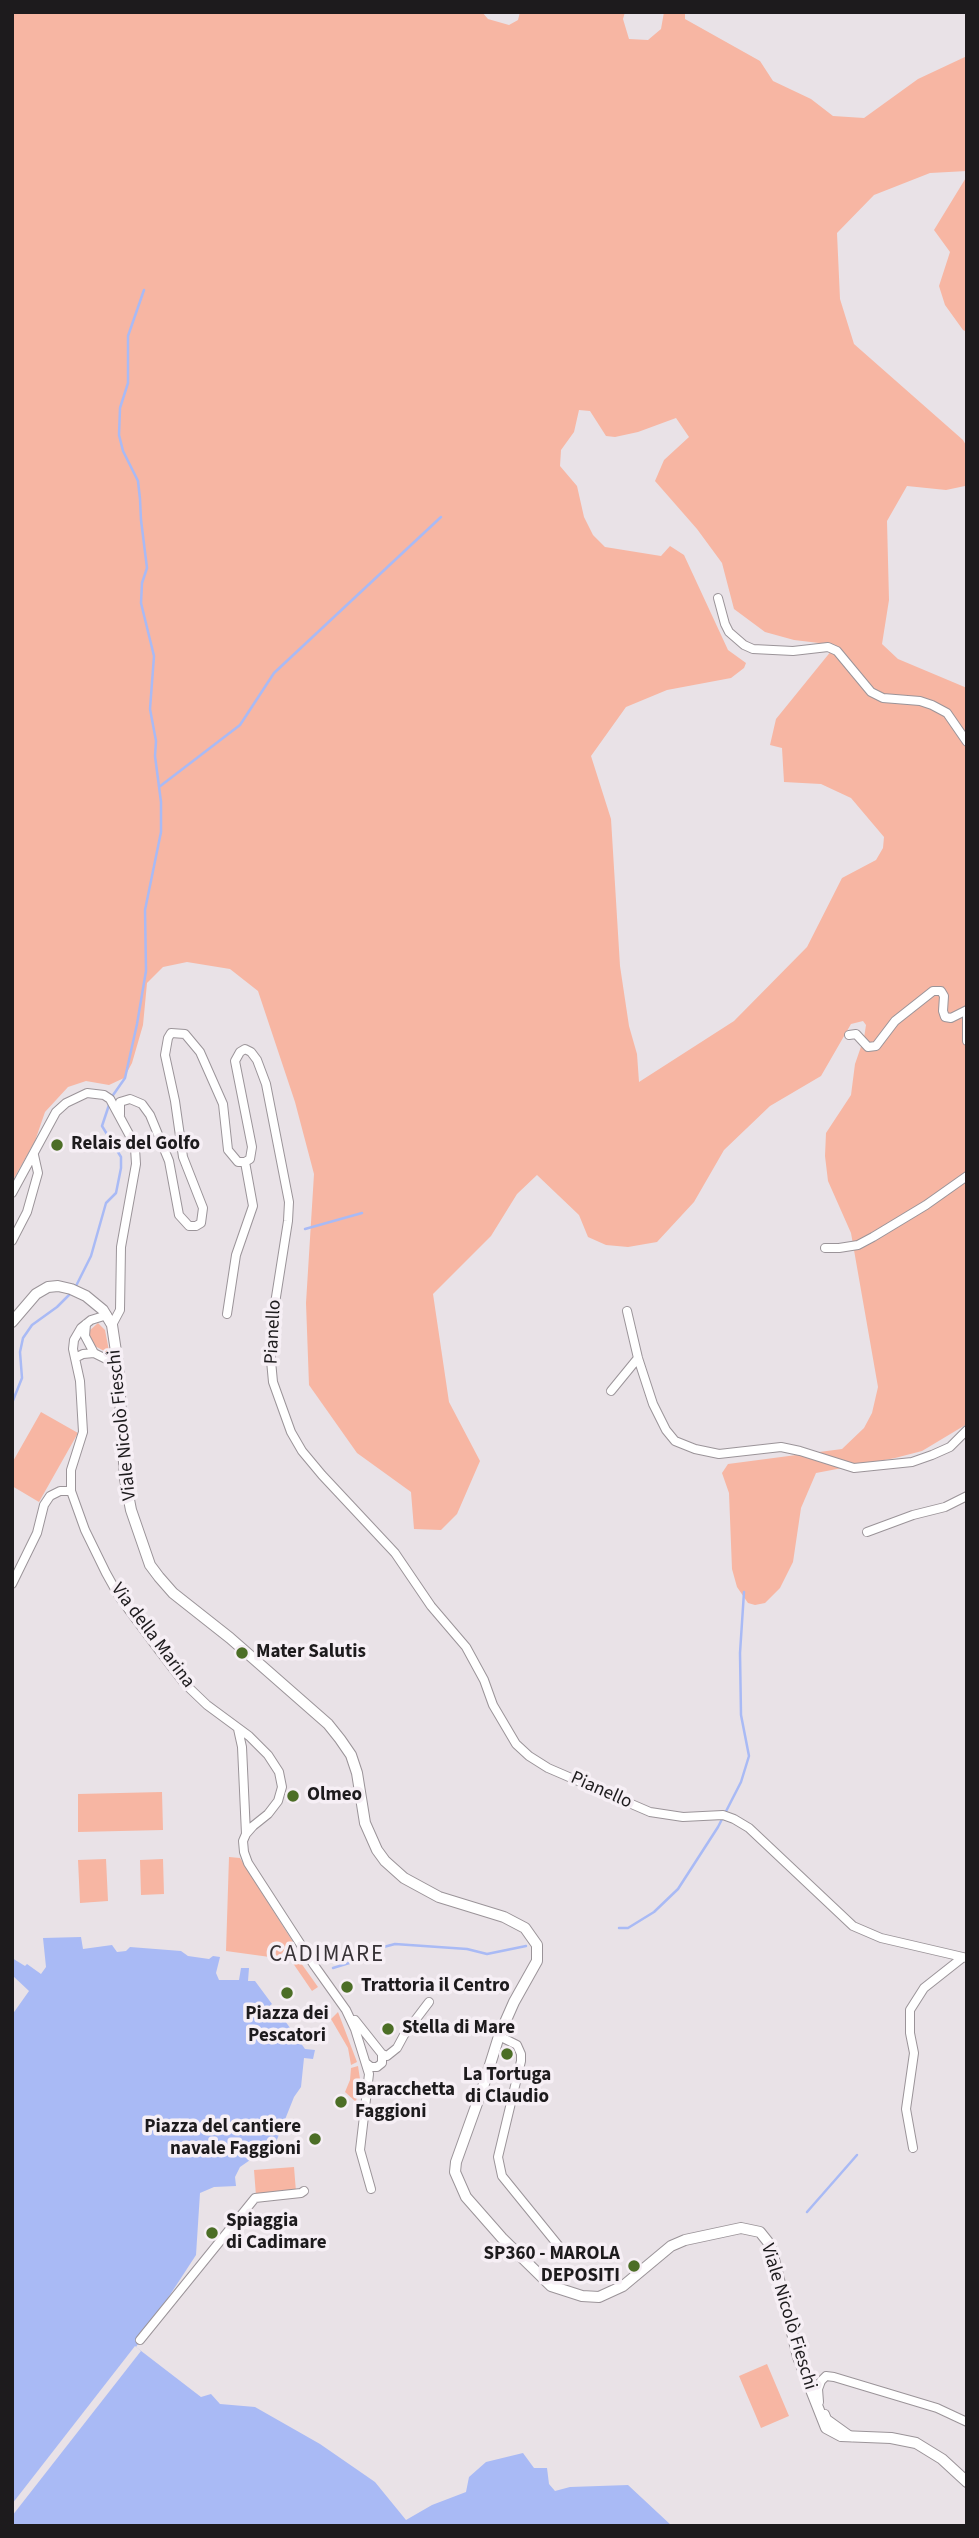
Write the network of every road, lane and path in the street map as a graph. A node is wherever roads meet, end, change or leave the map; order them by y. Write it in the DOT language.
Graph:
graph roads {
  1 [pos="719,598"];
  2 [pos="967,743"];
  3 [pos="967,1010"];
  4 [pos="967,1016"];
  5 [pos="849,1035"];
  6 [pos="967,1041"];
  7 [pos="120,1115"];
  8 [pos="34,1155"];
  9 [pos="244,1163"];
  10 [pos="967,1175"];
  11 [pos="12,1193"];
  12 [pos="12,1241"];
  13 [pos="825,1248"];
  14 [pos="627,1311"];
  15 [pos="227,1314"];
  16 [pos="109,1320"];
  17 [pos="12,1322"];
  18 [pos="86,1324"];
  19 [pos="93,1353"];
  20 [pos="638,1358"];
  21 [pos="75,1359"];
  22 [pos="118,1365"];
  23 [pos="611,1391"];
  24 [pos="967,1430"];
  25 [pos="71,1491"];
  26 [pos="967,1496"];
  27 [pos="867,1532"];
  28 [pos="12,1584"];
  29 [pos="237,1726"];
  30 [pos="246,1834"];
  31 [pos="964,1958"];
  32 [pos="429,2002"];
  33 [pos="346,2010"];
  34 [pos="499,2036"];
  35 [pos="382,2054"];
  36 [pos="365,2063"];
  37 [pos="913,2148"];
  38 [pos="370,2189"];
  39 [pos="304,2191"];
  40 [pos="583,2254"];
  41 [pos="140,2340"];
  42 [pos="967,2422"];
  43 [pos="852,2437"];
  44 [pos="967,2482"];
  1 -- 2 [label="street"];
  3 -- 5 [label="street"];
  4 -- 6 [label="street"];
  7 -- 8 [label="street"];
  7 -- 9 [label="street"];
  7 -- 16 [label="street"];
  8 -- 11 [label="street"];
  8 -- 12 [label="street"];
  9 -- 15 [label="street"];
  9 -- 31 [label="street, Pianello"];
  10 -- 13 [label="street"];
  14 -- 20 [label="street"];
  16 -- 17 [label="main road"];
  16 -- 18 [label="street"];
  16 -- 22 [label="main road, Viale Nicolò Fieschi"];
  18 -- 19 [label="street"];
  18 -- 21 [label="street"];
  19 -- 21 [label="street"];
  19 -- 22 [label="street"];
  20 -- 23 [label="street"];
  20 -- 24 [label="street"];
  21 -- 25 [label="street"];
  22 -- 34 [label="main road, Viale Nicolò Fieschi"];
  25 -- 28 [label="street"];
  25 -- 29 [label="street, Via della Marina"];
  26 -- 27 [label="street"];
  29 -- 30 [label="street"];
  29 -- 30 [label="street, Via della Marina"];
  30 -- 33 [label="street"];
  31 -- 37 [label="street"];
  32 -- 35 [label="street"];
  33 -- 35 [label="street"];
  33 -- 36 [label="street"];
  34 -- 40 [label="street"];
  34 -- 43 [label="main road, Viale Nicolò Fieschi"];
  35 -- 36 [label="street"];
  36 -- 38 [label="street"];
  39 -- 41 [label="street"];
  42 -- 43 [label="street"];
  43 -- 44 [label="main road, Viale Nicolò Fieschi"];
}
